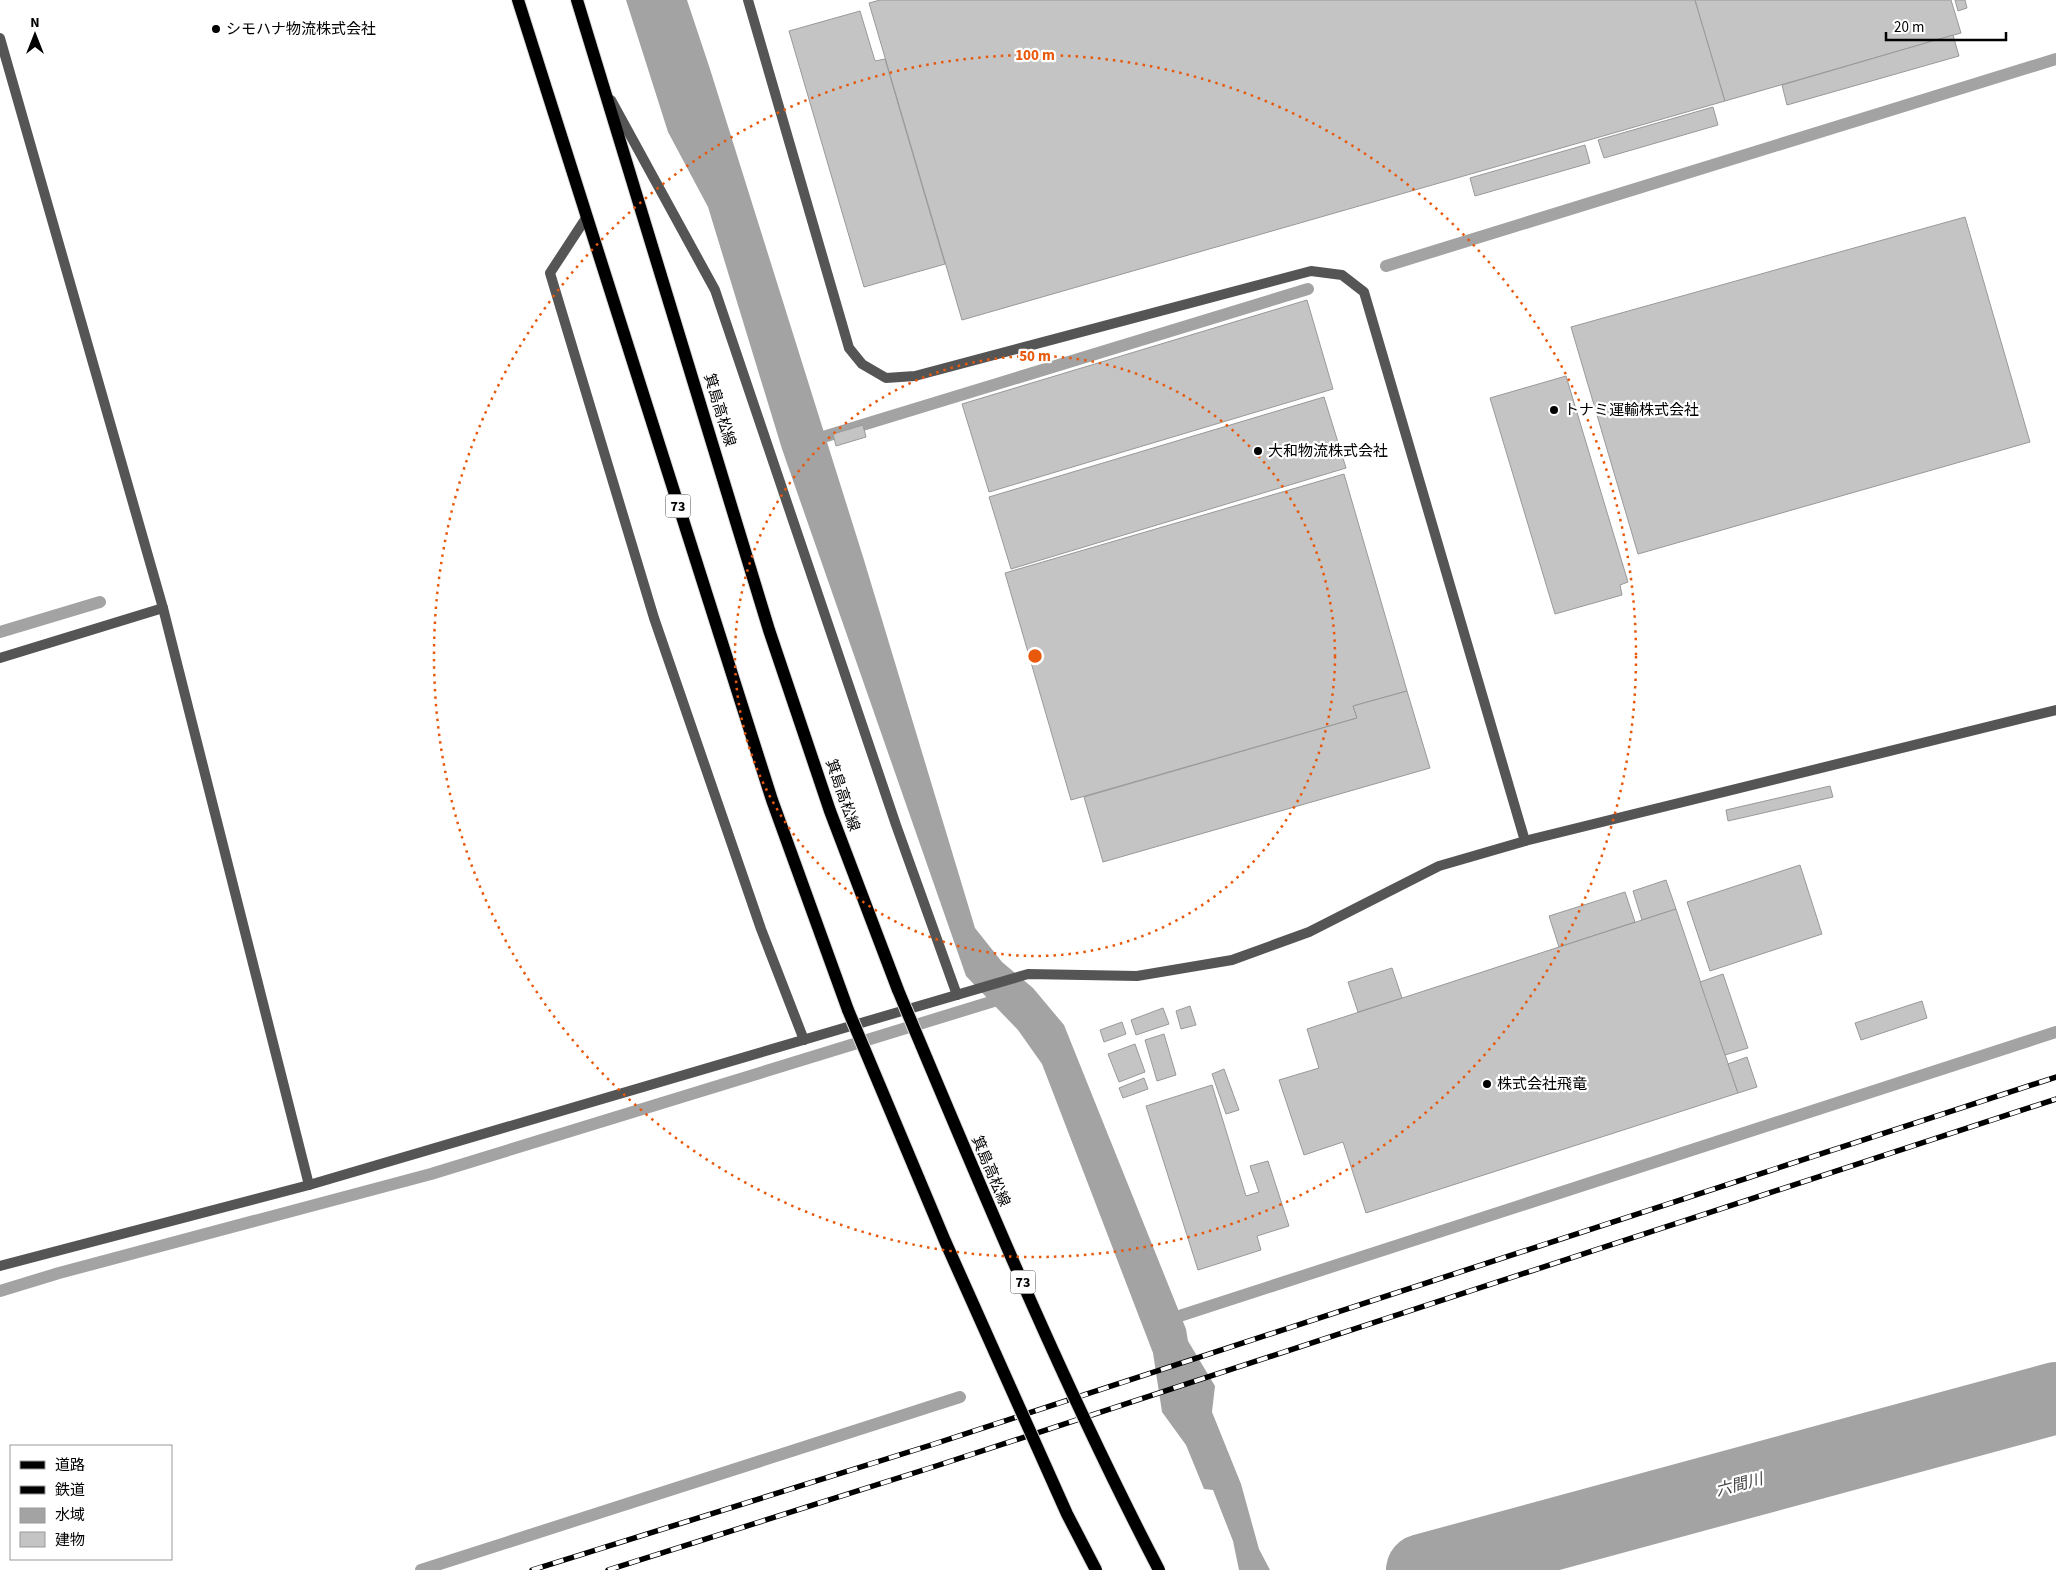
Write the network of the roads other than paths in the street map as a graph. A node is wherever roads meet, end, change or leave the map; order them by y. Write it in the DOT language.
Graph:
graph roads {
  1 [pos="518,0"];
  2 [pos="577,0"];
  3 [pos="748,0"];
  4 [pos="0,38"];
  5 [pos="605,88"];
  6 [pos="586,218"];
  7 [pos="163,608"];
  8 [pos="0,658"];
  9 [pos="2056,710"];
  10 [pos="1525,841"];
  11 [pos="957,995"];
  12 [pos="804,1040"];
  13 [pos="309,1185"];
  14 [pos="0,1266"];
  15 [pos="1096,1570"];
  16 [pos="1159,1570"];
  1 -- 6 [label="main road, 73"];
  2 -- 5 [label="main road, 箕島高松線 / 73"];
  3 -- 10 [label="street"];
  4 -- 7 [label="street"];
  5 -- 11 [label="street"];
  5 -- 16 [label="main road, 箕島高松線 / 73, bridge"];
  6 -- 12 [label="street"];
  6 -- 15 [label="main road, 73, bridge"];
  7 -- 8 [label="street"];
  7 -- 13 [label="street"];
  9 -- 10 [label="street"];
  10 -- 11 [label="street"];
  11 -- 12 [label="street"];
  12 -- 13 [label="street"];
  13 -- 14 [label="street"];
}
